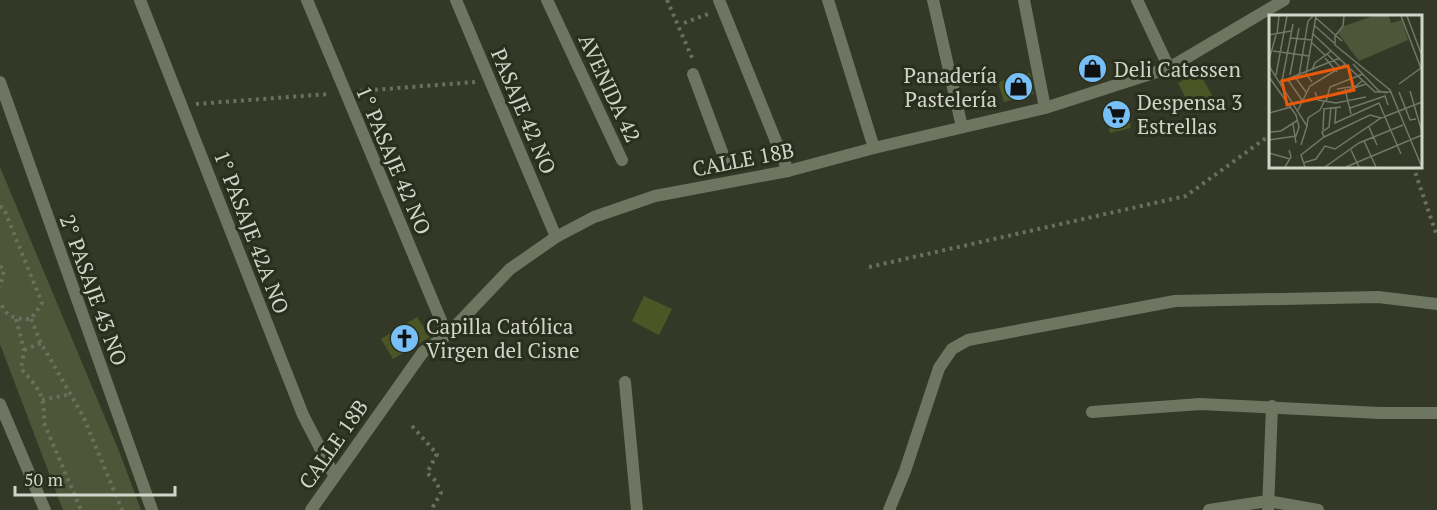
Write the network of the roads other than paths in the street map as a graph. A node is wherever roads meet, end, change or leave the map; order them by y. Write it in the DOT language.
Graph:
graph roads {
  1 [pos="140,0"];
  2 [pos="307,0"];
  3 [pos="456,0"];
  4 [pos="547,0"];
  5 [pos="828,0"];
  6 [pos="933,0"];
  7 [pos="1024,0"];
  8 [pos="1137,0"];
  9 [pos="1284,0"];
  10 [pos="720,4"];
  11 [pos="1169,68"];
  12 [pos="693,74"];
  13 [pos="0,82"];
  14 [pos="1045,108"];
  15 [pos="962,127"];
  16 [pos="874,148"];
  17 [pos="622,160"];
  18 [pos="725,160"];
  19 [pos="788,171"];
  20 [pos="556,237"];
  21 [pos="1437,304"];
  22 [pos="447,335"];
  23 [pos="625,382"];
  24 [pos="0,404"];
  25 [pos="1272,406"];
  26 [pos="1092,412"];
  27 [pos="1437,413"];
  28 [pos="334,475"];
  29 [pos="1268,505"];
  30 [pos="45,510"];
  31 [pos="152,510"];
  32 [pos="311,510"];
  33 [pos="637,510"];
  34 [pos="889,510"];
  35 [pos="1209,510"];
  36 [pos="1318,510"];
  1 -- 28 [label="street, 1° PASAJE 42A NO"];
  2 -- 22 [label="street, 1° PASAJE 42 NO"];
  3 -- 20 [label="street, PASAJE 42 NO"];
  4 -- 17 [label="street, AVENIDA 42"];
  5 -- 16 [label="street"];
  6 -- 15 [label="street"];
  7 -- 14 [label="street"];
  8 -- 11 [label="street"];
  9 -- 11 [label="street, CALLE 18B"];
  10 -- 19 [label="street"];
  11 -- 14 [label="street, CALLE 18B"];
  12 -- 18 [label="street"];
  13 -- 31 [label="street, 2° PASAJE 43 NO"];
  14 -- 15 [label="street, CALLE 18B"];
  15 -- 16 [label="street, CALLE 18B"];
  16 -- 19 [label="street, CALLE 18B"];
  19 -- 20 [label="street, CALLE 18B"];
  20 -- 22 [label="street, CALLE 18B"];
  21 -- 34 [label="street"];
  22 -- 28 [label="street, CALLE 18B"];
  23 -- 33 [label="street"];
  24 -- 30 [label="street"];
  25 -- 26 [label="street"];
  25 -- 27 [label="street"];
  25 -- 29 [label="street"];
  28 -- 32 [label="street, CALLE 18B"];
  29 -- 35 [label="street"];
  29 -- 36 [label="street"];
}
